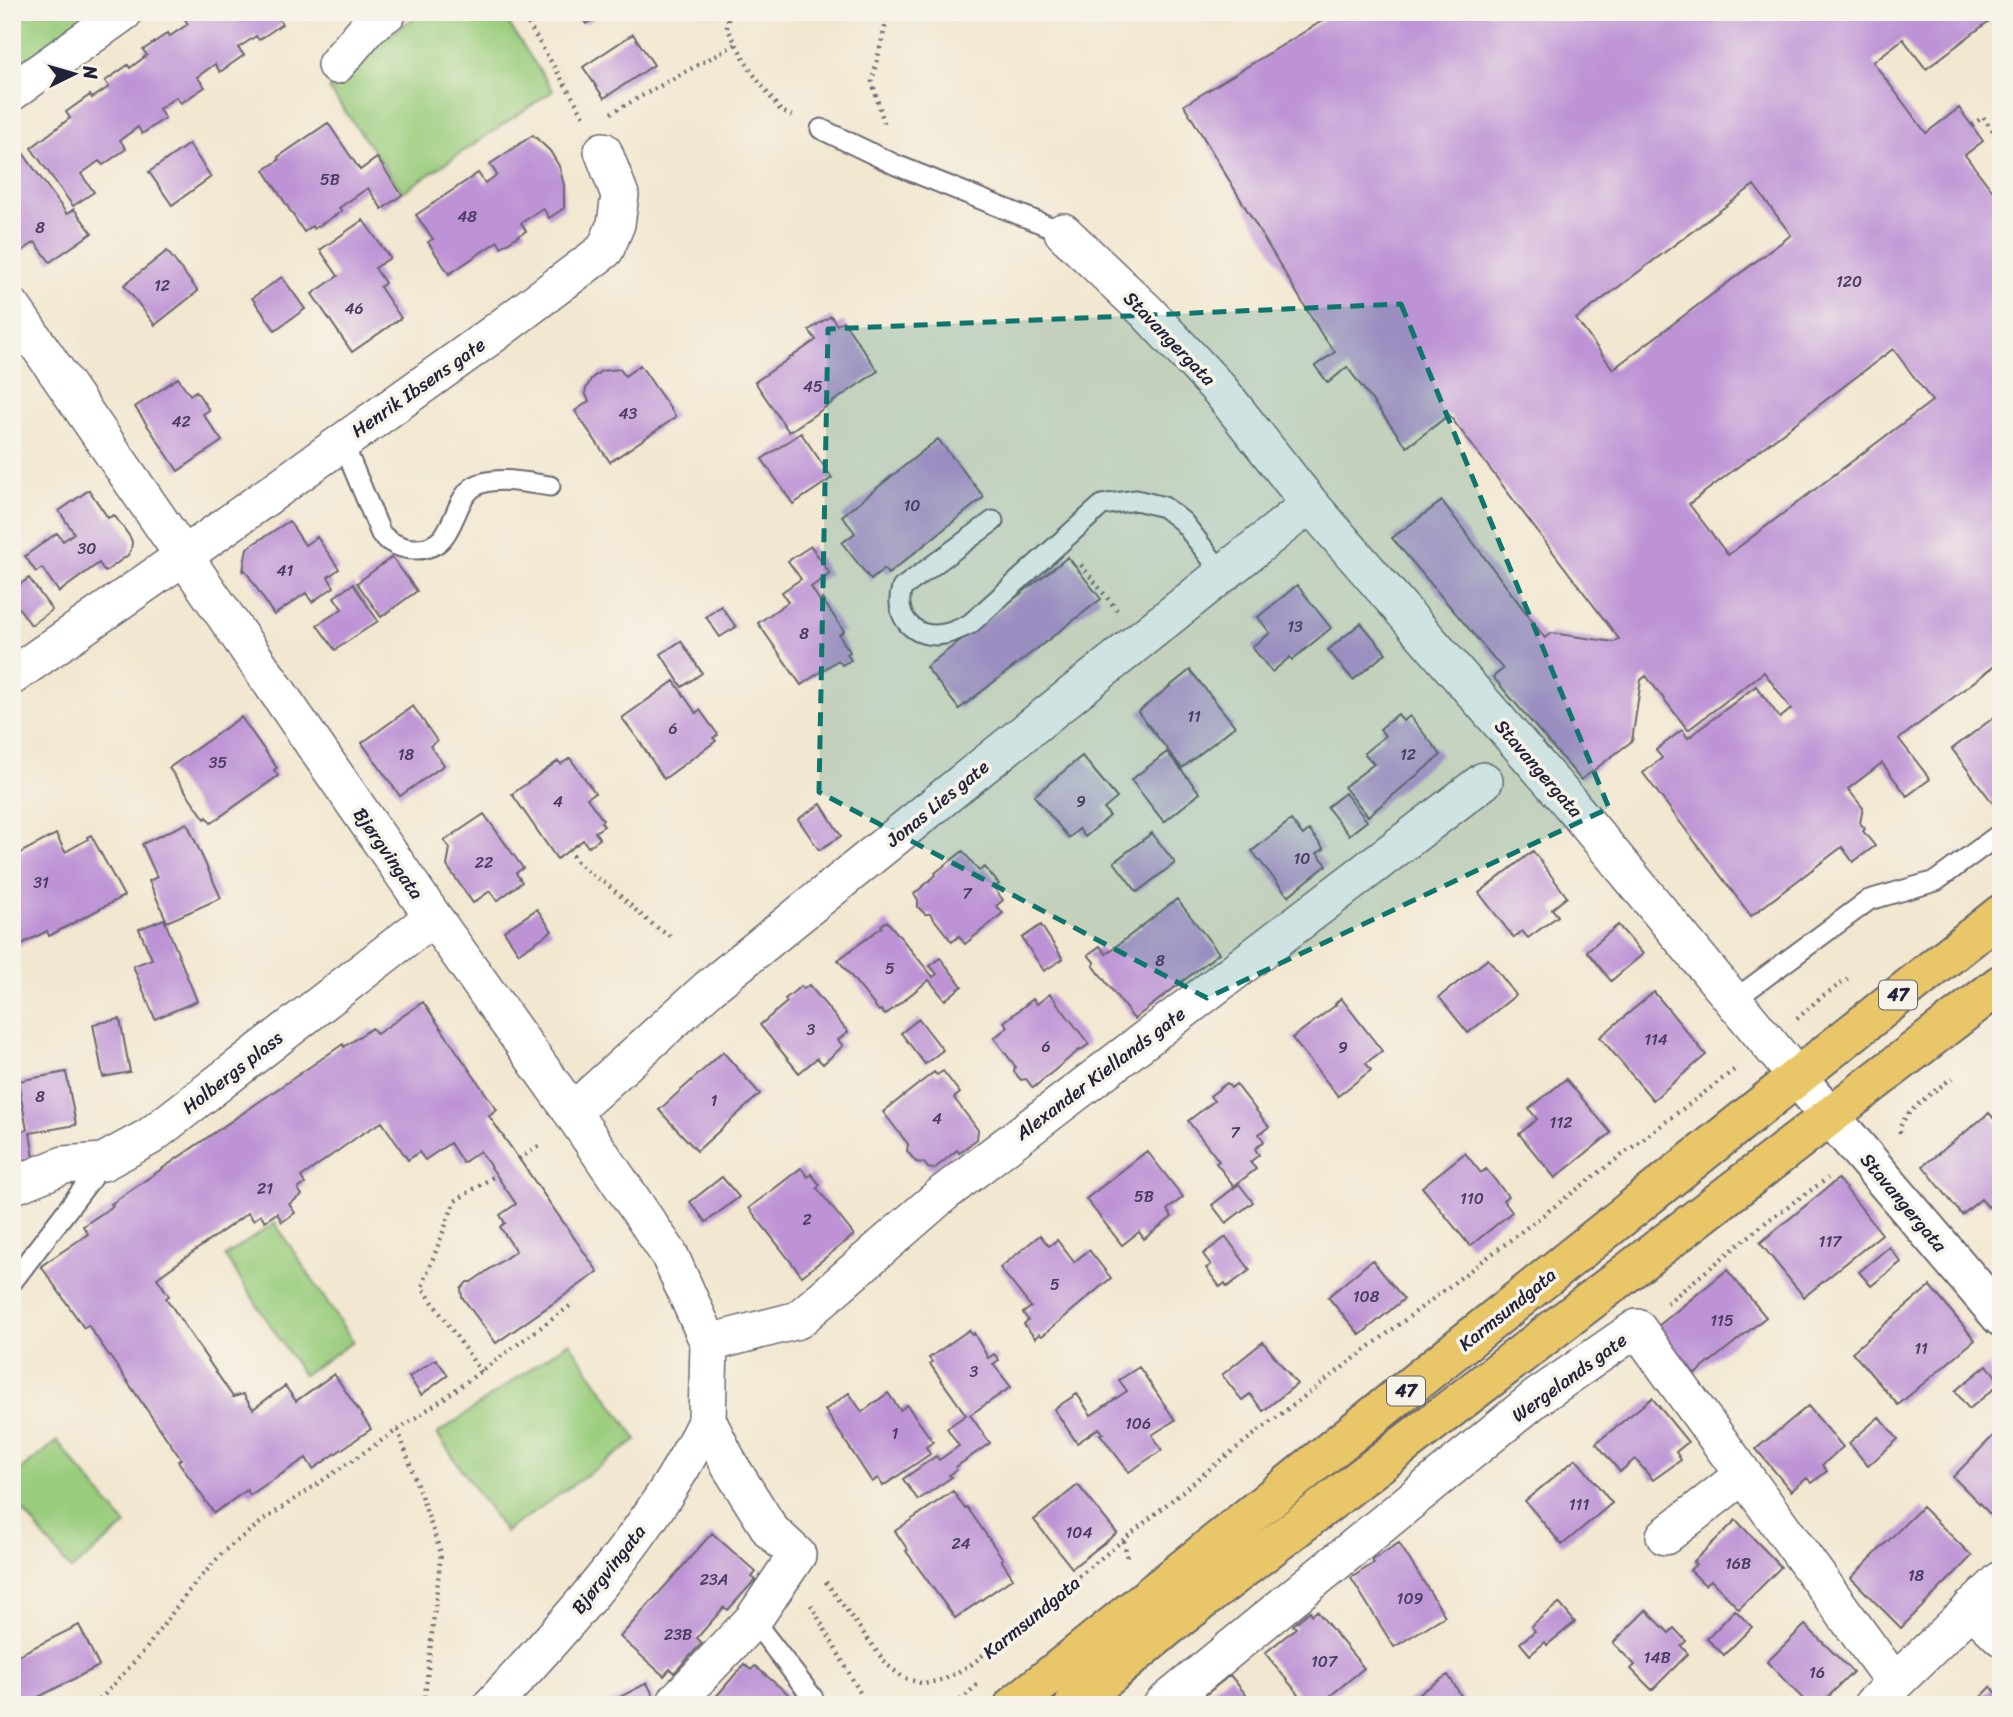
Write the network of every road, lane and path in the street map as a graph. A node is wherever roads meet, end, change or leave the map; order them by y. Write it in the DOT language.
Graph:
graph roads {
  1 [pos="124,12"];
  2 [pos="521,12"];
  3 [pos="729,12"];
  4 [pos="891,12"];
  5 [pos="371,17"];
  6 [pos="736,44"];
  7 [pos="336,65"];
  8 [pos="12,92"];
  9 [pos="1972,125"];
  10 [pos="821,130"];
  11 [pos="596,138"];
  12 [pos="2001,142"];
  13 [pos="896,164"];
  14 [pos="1063,232"];
  15 [pos="12,307"];
  16 [pos="342,441"];
  17 [pos="550,486"];
  18 [pos="1310,504"];
  19 [pos="993,521"];
  20 [pos="184,556"];
  21 [pos="1224,575"];
  22 [pos="12,676"];
  23 [pos="1484,780"];
  24 [pos="2001,833"];
  25 [pos="572,855"];
  26 [pos="2001,914"];
  27 [pos="433,917"];
  28 [pos="671,936"];
  29 [pos="2001,984"];
  30 [pos="1734,1000"];
  31 [pos="1742,1065"];
  32 [pos="1958,1072"];
  33 [pos="1796,1076"];
  34 [pos="572,1112"];
  35 [pos="1830,1115"];
  36 [pos="1901,1138"];
  37 [pos="539,1146"];
  38 [pos="519,1159"];
  39 [pos="103,1162"];
  40 [pos="1834,1174"];
  41 [pos="496,1175"];
  42 [pos="12,1186"];
  43 [pos="12,1282"];
  44 [pos="574,1303"];
  45 [pos="2001,1317"];
  46 [pos="1637,1328"];
  47 [pos="709,1343"];
  48 [pos="481,1371"];
  49 [pos="707,1420"];
  50 [pos="398,1430"];
  51 [pos="1743,1475"];
  52 [pos="1665,1536"];
  53 [pos="797,1555"];
  54 [pos="2001,1580"];
  55 [pos="808,1599"];
  56 [pos="1971,1608"];
  57 [pos="753,1620"];
  58 [pos="2001,1637"];
  59 [pos="1883,1693"];
  60 [pos="813,1698"];
  61 [pos="677,1700"];
  62 [pos="96,1705"];
  63 [pos="424,1705"];
  64 [pos="492,1705"];
  65 [pos="867,1705"];
  66 [pos="894,1705"];
  67 [pos="900,1705"];
  68 [pos="1014,1705"];
  69 [pos="1074,1705"];
  70 [pos="1162,1705"];
  1 -- 8 [label="street"];
  2 -- 11 [label="path"];
  3 -- 6 [label="path"];
  4 -- 13 [label="path"];
  5 -- 7 [label="street"];
  6 -- 10 [label="path"];
  6 -- 11 [label="path"];
  9 -- 12 [label="path"];
  10 -- 13 [label="lane"];
  11 -- 16 [label="street, Henrik Ibsens gate"];
  13 -- 14 [label="lane"];
  14 -- 18 [label="street, Stavangergata"];
  15 -- 20 [label="street, Bjørgvingata"];
  16 -- 17 [label="lane"];
  16 -- 20 [label="street, Henrik Ibsens gate"];
  18 -- 21 [label="street, Jonas Lies gate"];
  18 -- 30 [label="street, Stavangergata"];
  19 -- 21 [label="lane"];
  20 -- 22 [label="street, Henrik Ibsens gate"];
  20 -- 27 [label="street, Bjørgvingata"];
  21 -- 34 [label="street, Jonas Lies gate"];
  23 -- 47 [label="street, Alexander Kiellands gate"];
  24 -- 30 [label="lane"];
  25 -- 28 [label="path"];
  26 -- 33 [label="main road, Karmsundgata / 47"];
  27 -- 34 [label="street, Bjørgvingata"];
  27 -- 39 [label="street, Holbergs plass"];
  29 -- 35 [label="main road, 47"];
  30 -- 33 [label="street, Stavangergata"];
  31 -- 53 [label="path, Karmsundgata"];
  32 -- 36 [label="path"];
  33 -- 35 [label="street, Stavangergata"];
  33 -- 68 [label="main road, Karmsundgata / 47"];
  34 -- 47 [label="street, Bjørgvingata"];
  35 -- 45 [label="street, Stavangergata"];
  35 -- 69 [label="main road, 47"];
  37 -- 38 [label="path"];
  39 -- 42 [label="street, Holbergs plass"];
  39 -- 43 [label="lane"];
  40 -- 46 [label="path"];
  41 -- 48 [label="path"];
  44 -- 48 [label="path"];
  46 -- 51 [label="street, Wergelands gate"];
  46 -- 70 [label="street, Wergelands gate"];
  47 -- 49 [label="street, Bjørgvingata"];
  48 -- 50 [label="path"];
  49 -- 53 [label="street, Bjørgvingata"];
  49 -- 64 [label="street, Bjørgvingata"];
  50 -- 62 [label="path"];
  50 -- 63 [label="path"];
  51 -- 52 [label="street"];
  51 -- 59 [label="street, Wergelands gate"];
  53 -- 57 [label="street"];
  54 -- 56 [label="street, Wergelands gate"];
  55 -- 65 [label="path"];
  56 -- 58 [label="street"];
  56 -- 59 [label="street, Wergelands gate"];
  57 -- 60 [label="lane"];
  57 -- 61 [label="street"];
  66 -- 67 [label="path"];
}
